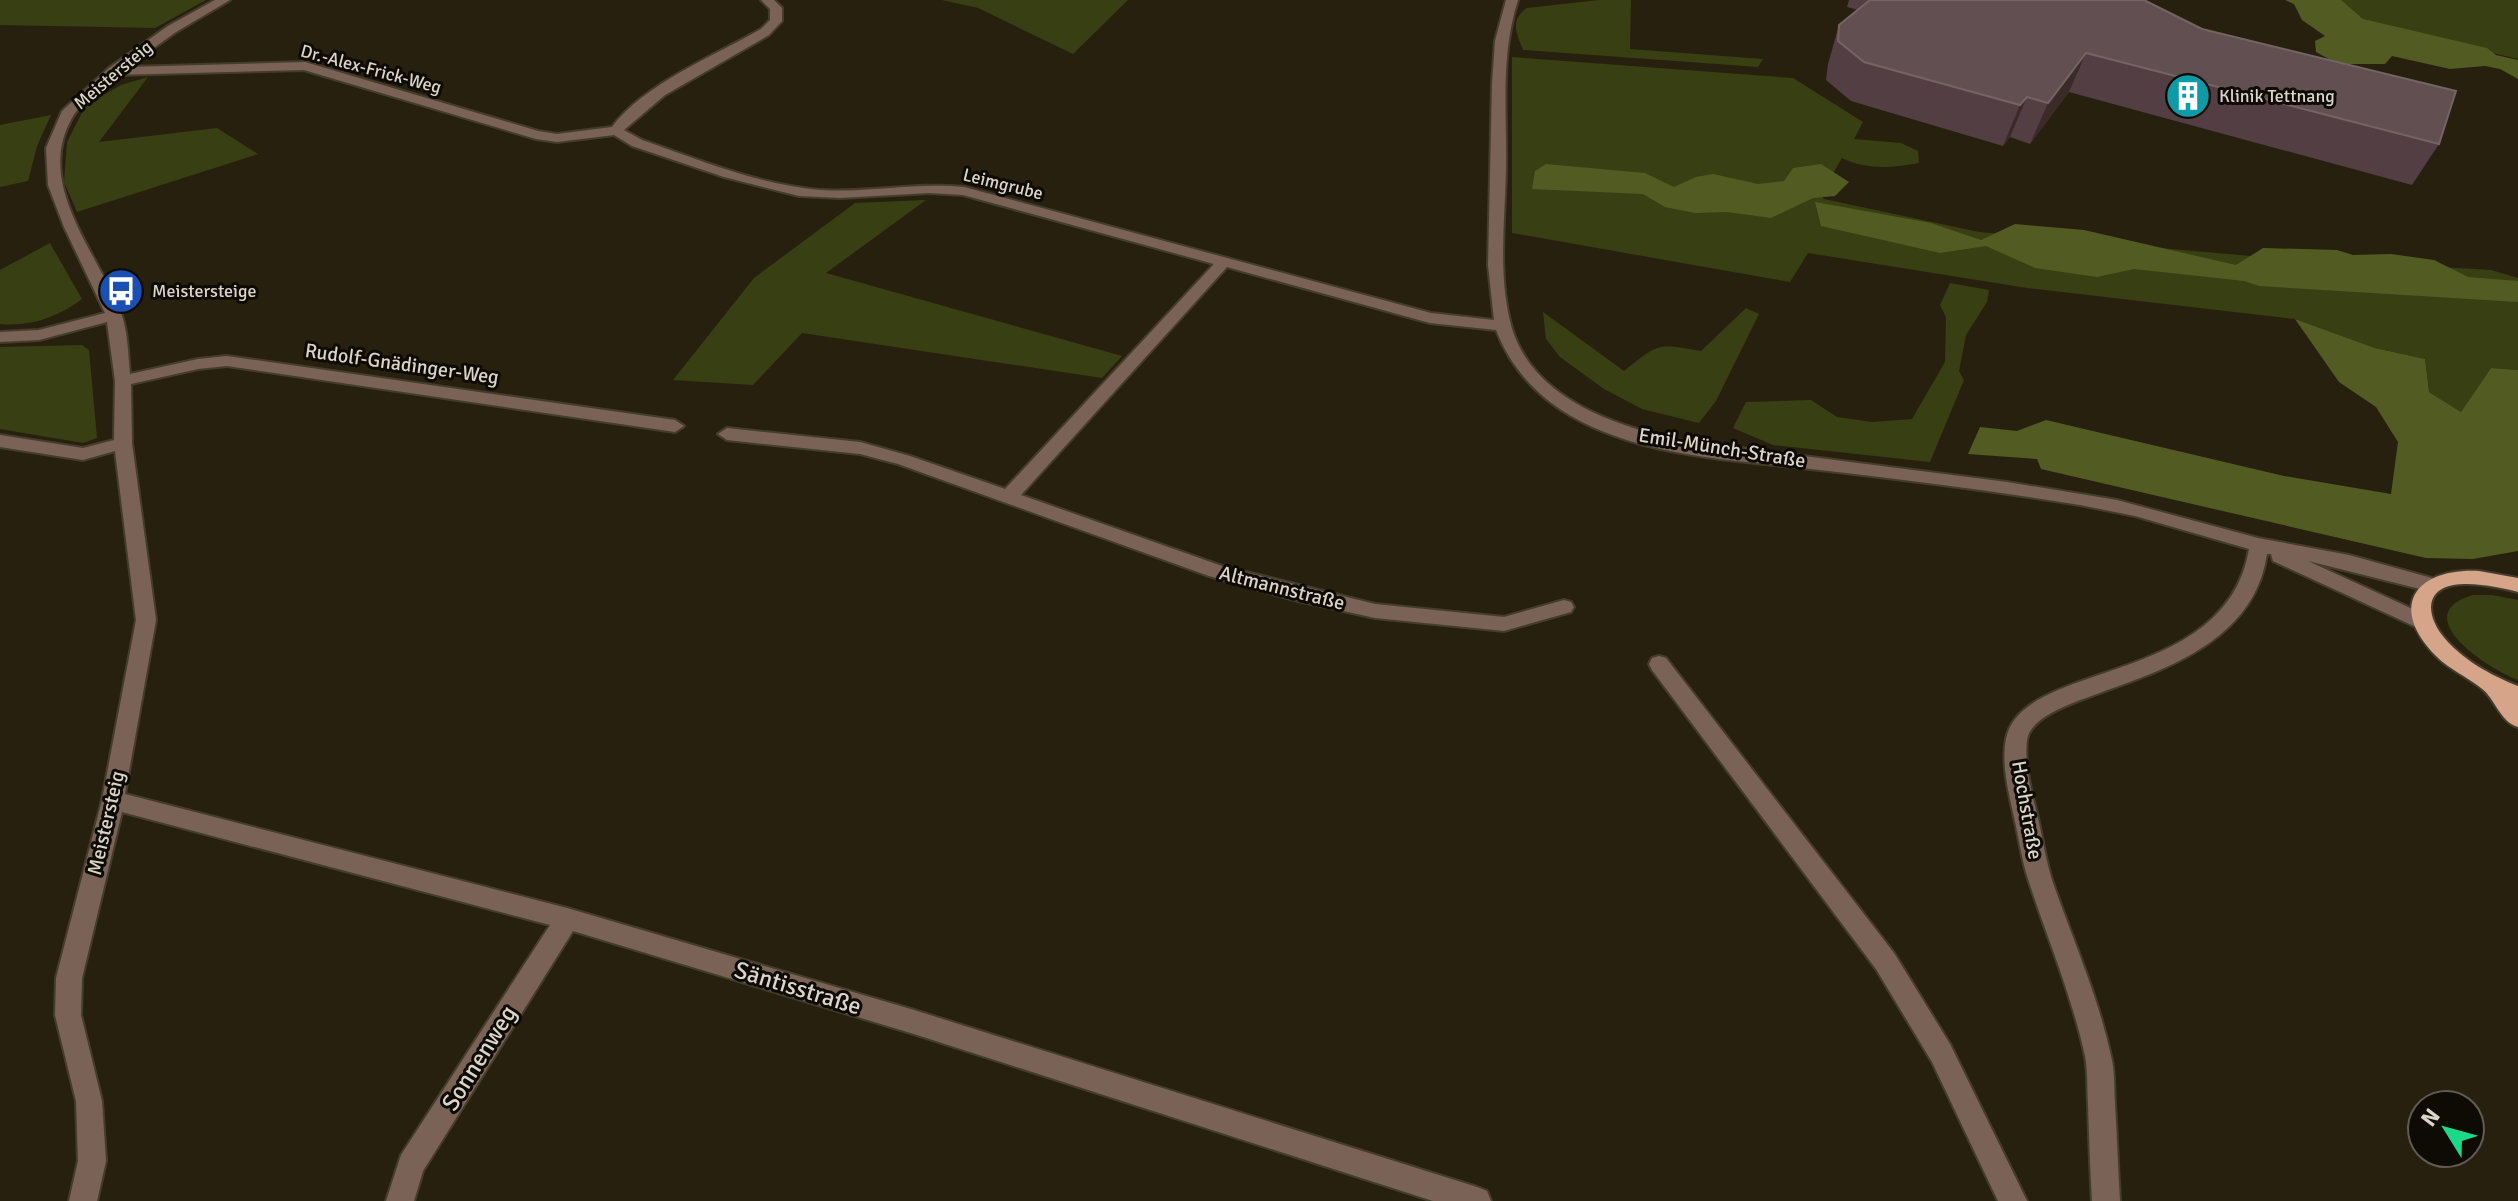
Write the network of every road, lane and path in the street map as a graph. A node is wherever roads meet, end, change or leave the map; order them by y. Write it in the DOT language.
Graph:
graph roads {
  1 [pos="224,0"];
  2 [pos="767,0"];
  3 [pos="1512,0"];
  4 [pos="113,71"];
  5 [pos="616,131"];
  6 [pos="1223,263"];
  7 [pos="114,315"];
  8 [pos="1503,325"];
  9 [pos="0,337"];
  10 [pos="123,381"];
  11 [pos="675,426"];
  12 [pos="727,434"];
  13 [pos="0,441"];
  14 [pos="123,443"];
  15 [pos="1010,496"];
  16 [pos="2259,545"];
  17 [pos="2432,585"];
  18 [pos="2518,585"];
  19 [pos="1564,607"];
  20 [pos="2423,622"];
  21 [pos="1659,664"];
  22 [pos="2491,683"];
  23 [pos="2518,695"];
  24 [pos="2518,719"];
  25 [pos="113,800"];
  26 [pos="567,919"];
  27 [pos="83,1201"];
  28 [pos="400,1201"];
  29 [pos="1477,1201"];
  30 [pos="2013,1201"];
  31 [pos="2106,1201"];
  1 -- 4 [label="street, Meistersteig"];
  2 -- 5 [label="street"];
  3 -- 8 [label="street, Emil-Münch-Straße"];
  4 -- 5 [label="street, Dr.-Alex-Frick-Weg"];
  4 -- 7 [label="street, Meistersteig"];
  5 -- 6 [label="street, Leimgrube"];
  6 -- 8 [label="street, Leimgrube"];
  6 -- 15 [label="street"];
  7 -- 9 [label="street"];
  7 -- 10 [label="street, Meistersteig"];
  8 -- 16 [label="street, Emil-Münch-Straße"];
  10 -- 11 [label="street, Rudolf-Gnädinger-Weg"];
  10 -- 14 [label="street, Meistersteig"];
  12 -- 15 [label="street, Altmannstraße"];
  13 -- 14 [label="street"];
  14 -- 25 [label="street, Meistersteig"];
  15 -- 19 [label="street, Altmannstraße"];
  16 -- 17 [label="street, Emil-Münch-Straße"];
  16 -- 20 [label="street, Emil-Münch-Straße"];
  16 -- 31 [label="street, Hochstraße"];
  17 -- 18 [label="main road"];
  17 -- 20 [label="main road"];
  20 -- 22 [label="main road"];
  21 -- 30 [label="street"];
  22 -- 23 [label="main road"];
  22 -- 24 [label="main road"];
  25 -- 26 [label="street, Säntisstraße"];
  25 -- 27 [label="street, Meistersteig"];
  26 -- 28 [label="street, Sonnenweg"];
  26 -- 29 [label="street, Säntisstraße"];
}
